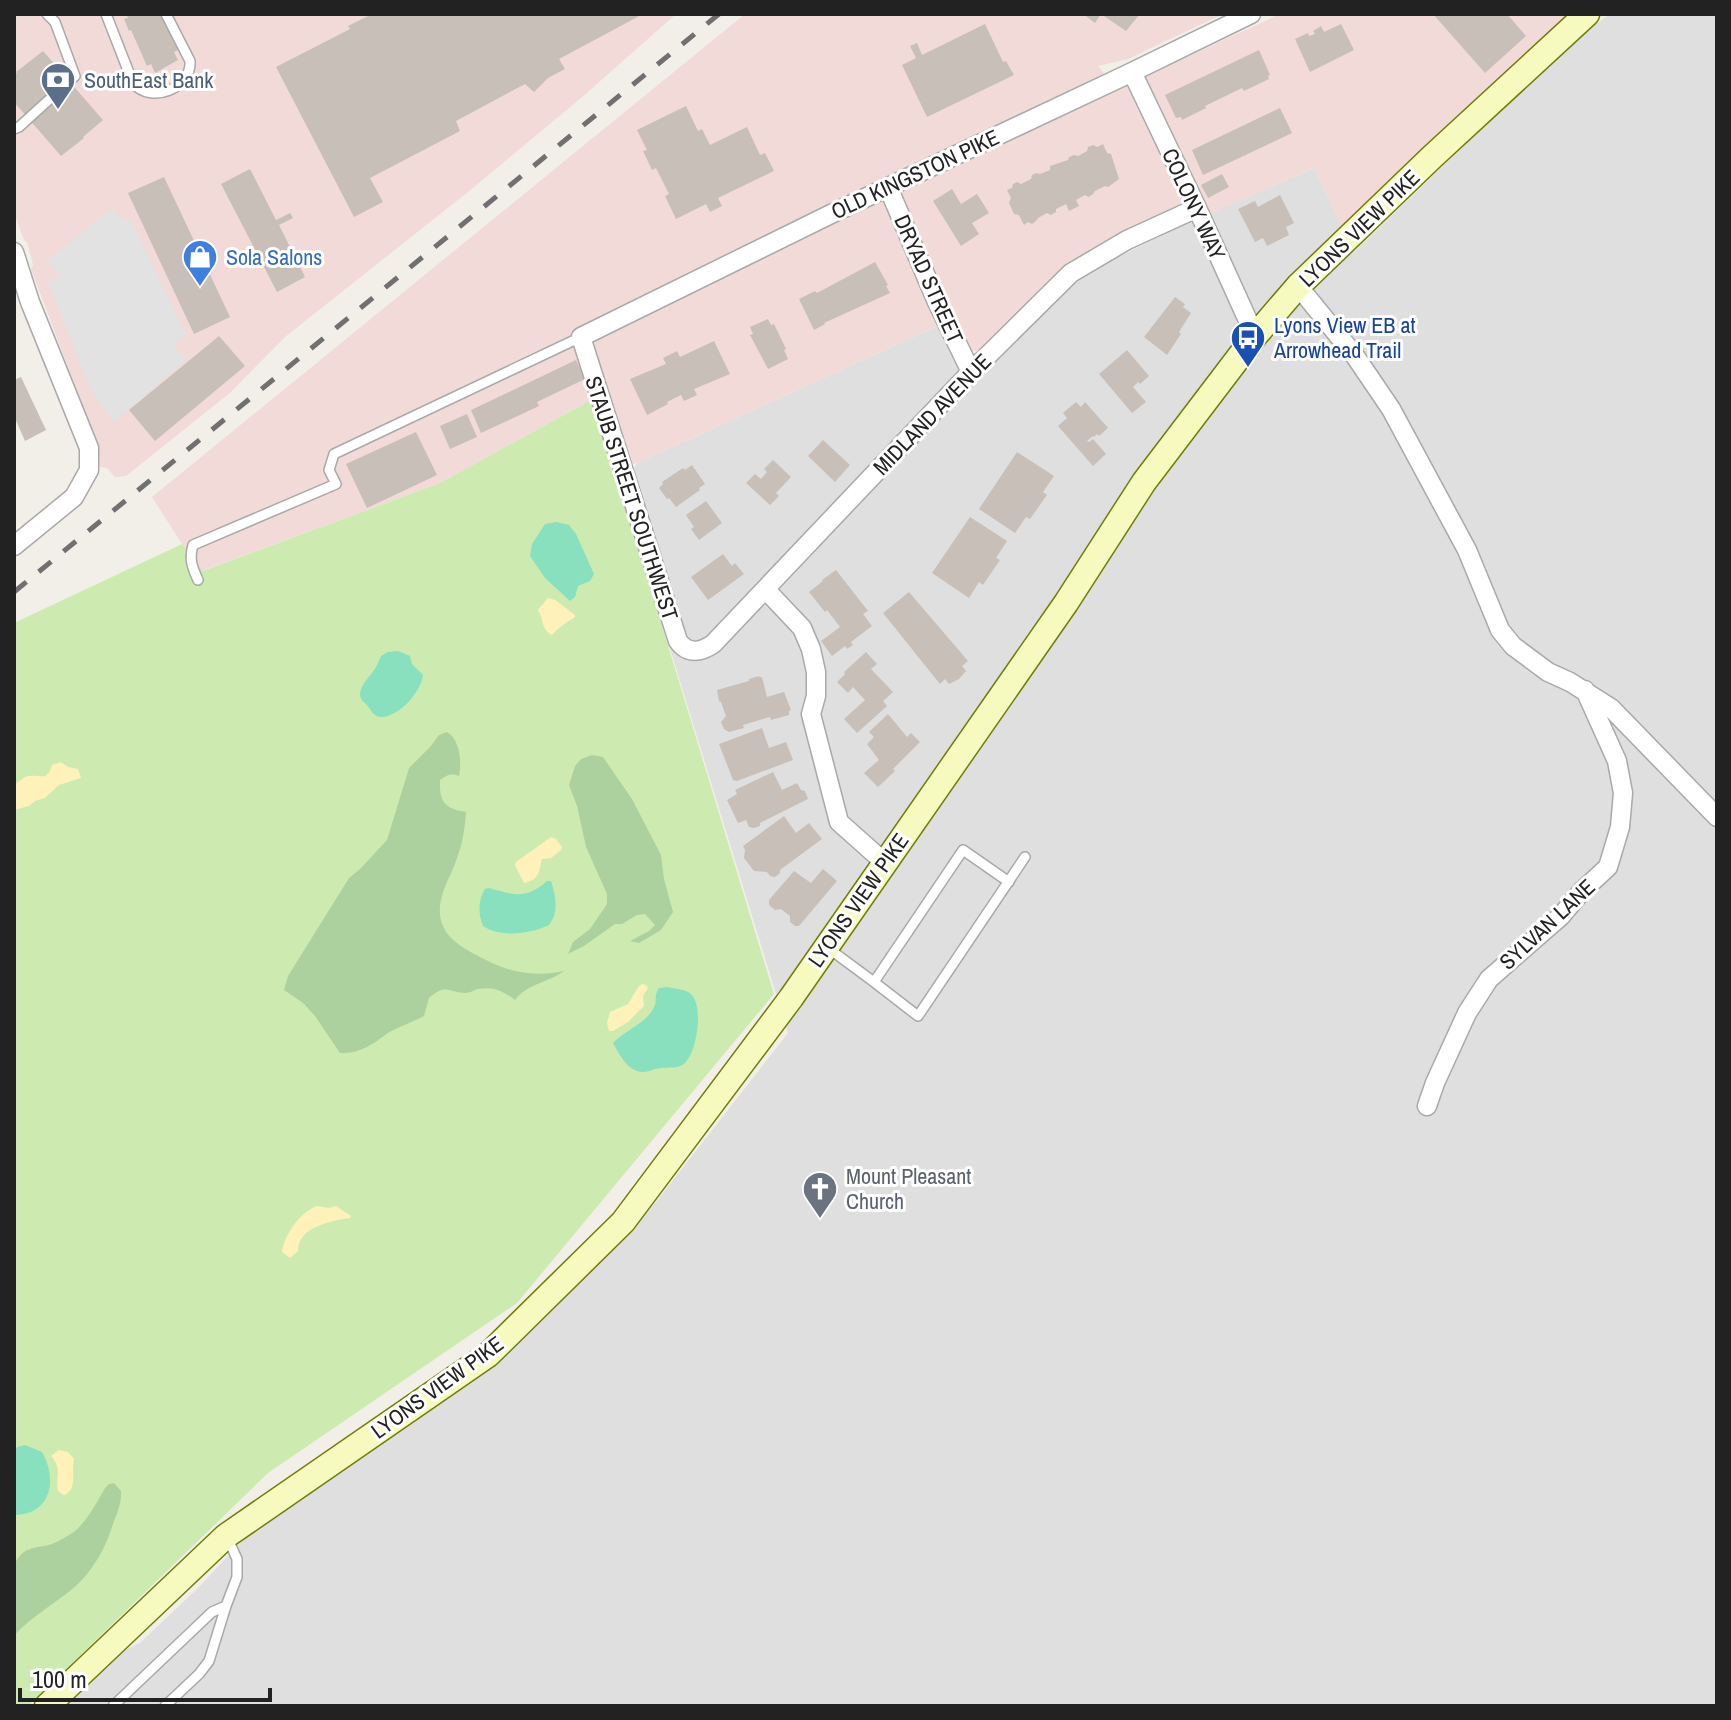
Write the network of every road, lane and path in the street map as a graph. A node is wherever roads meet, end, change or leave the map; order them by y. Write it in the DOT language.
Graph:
graph roads {
  1 [pos="47,14"];
  2 [pos="106,14"];
  3 [pos="166,14"];
  4 [pos="1251,14"];
  5 [pos="1587,14"];
  6 [pos="1234,19"];
  7 [pos="1132,72"];
  8 [pos="14,129"];
  9 [pos="888,187"];
  10 [pos="1197,208"];
  11 [pos="14,252"];
  12 [pos="1298,286"];
  13 [pos="22,306"];
  14 [pos="1255,336"];
  15 [pos="581,337"];
  16 [pos="971,372"];
  17 [pos="14,546"];
  18 [pos="198,580"];
  19 [pos="766,590"];
  20 [pos="692,651"];
  21 [pos="1585,690"];
  22 [pos="1717,817"];
  23 [pos="1025,857"];
  24 [pos="885,863"];
  25 [pos="1009,882"];
  26 [pos="826,946"];
  27 [pos="874,982"];
  28 [pos="1427,1106"];
  29 [pos="226,1536"];
  30 [pos="226,1606"];
  31 [pos="47,1706"];
  32 [pos="113,1706"];
  33 [pos="165,1706"];
  1 -- 8 [label="lane"];
  2 -- 3 [label="lane"];
  4 -- 6 [label="street, OLD KINGSTON PIKE"];
  5 -- 12 [label="street, LYONS VIEW PIKE"];
  6 -- 7 [label="street, OLD KINGSTON PIKE"];
  7 -- 9 [label="street, OLD KINGSTON PIKE"];
  7 -- 10 [label="street, COLONY WAY"];
  9 -- 15 [label="street, OLD KINGSTON PIKE"];
  9 -- 16 [label="street, DRYAD STREET"];
  10 -- 14 [label="street, COLONY WAY"];
  10 -- 16 [label="street, MIDLAND AVENUE"];
  11 -- 13 [label="street"];
  12 -- 14 [label="street, LYONS VIEW PIKE"];
  12 -- 21 [label="street"];
  13 -- 17 [label="street"];
  14 -- 24 [label="street, LYONS VIEW PIKE"];
  15 -- 18 [label="lane"];
  15 -- 20 [label="street, STAUB STREET SOUTHWEST"];
  16 -- 19 [label="street, MIDLAND AVENUE"];
  19 -- 20 [label="street, MIDLAND AVENUE"];
  19 -- 24 [label="street"];
  21 -- 22 [label="street"];
  21 -- 28 [label="street, SYLVAN LANE"];
  23 -- 25 [label="lane"];
  24 -- 26 [label="street, LYONS VIEW PIKE"];
  25 -- 27 [label="lane"];
  25 -- 27 [label="lane"];
  26 -- 27 [label="lane"];
  26 -- 29 [label="street, LYONS VIEW PIKE"];
  29 -- 30 [label="lane"];
  29 -- 31 [label="street, LYONS VIEW PIKE"];
  30 -- 32 [label="lane"];
  30 -- 33 [label="lane"];
}
